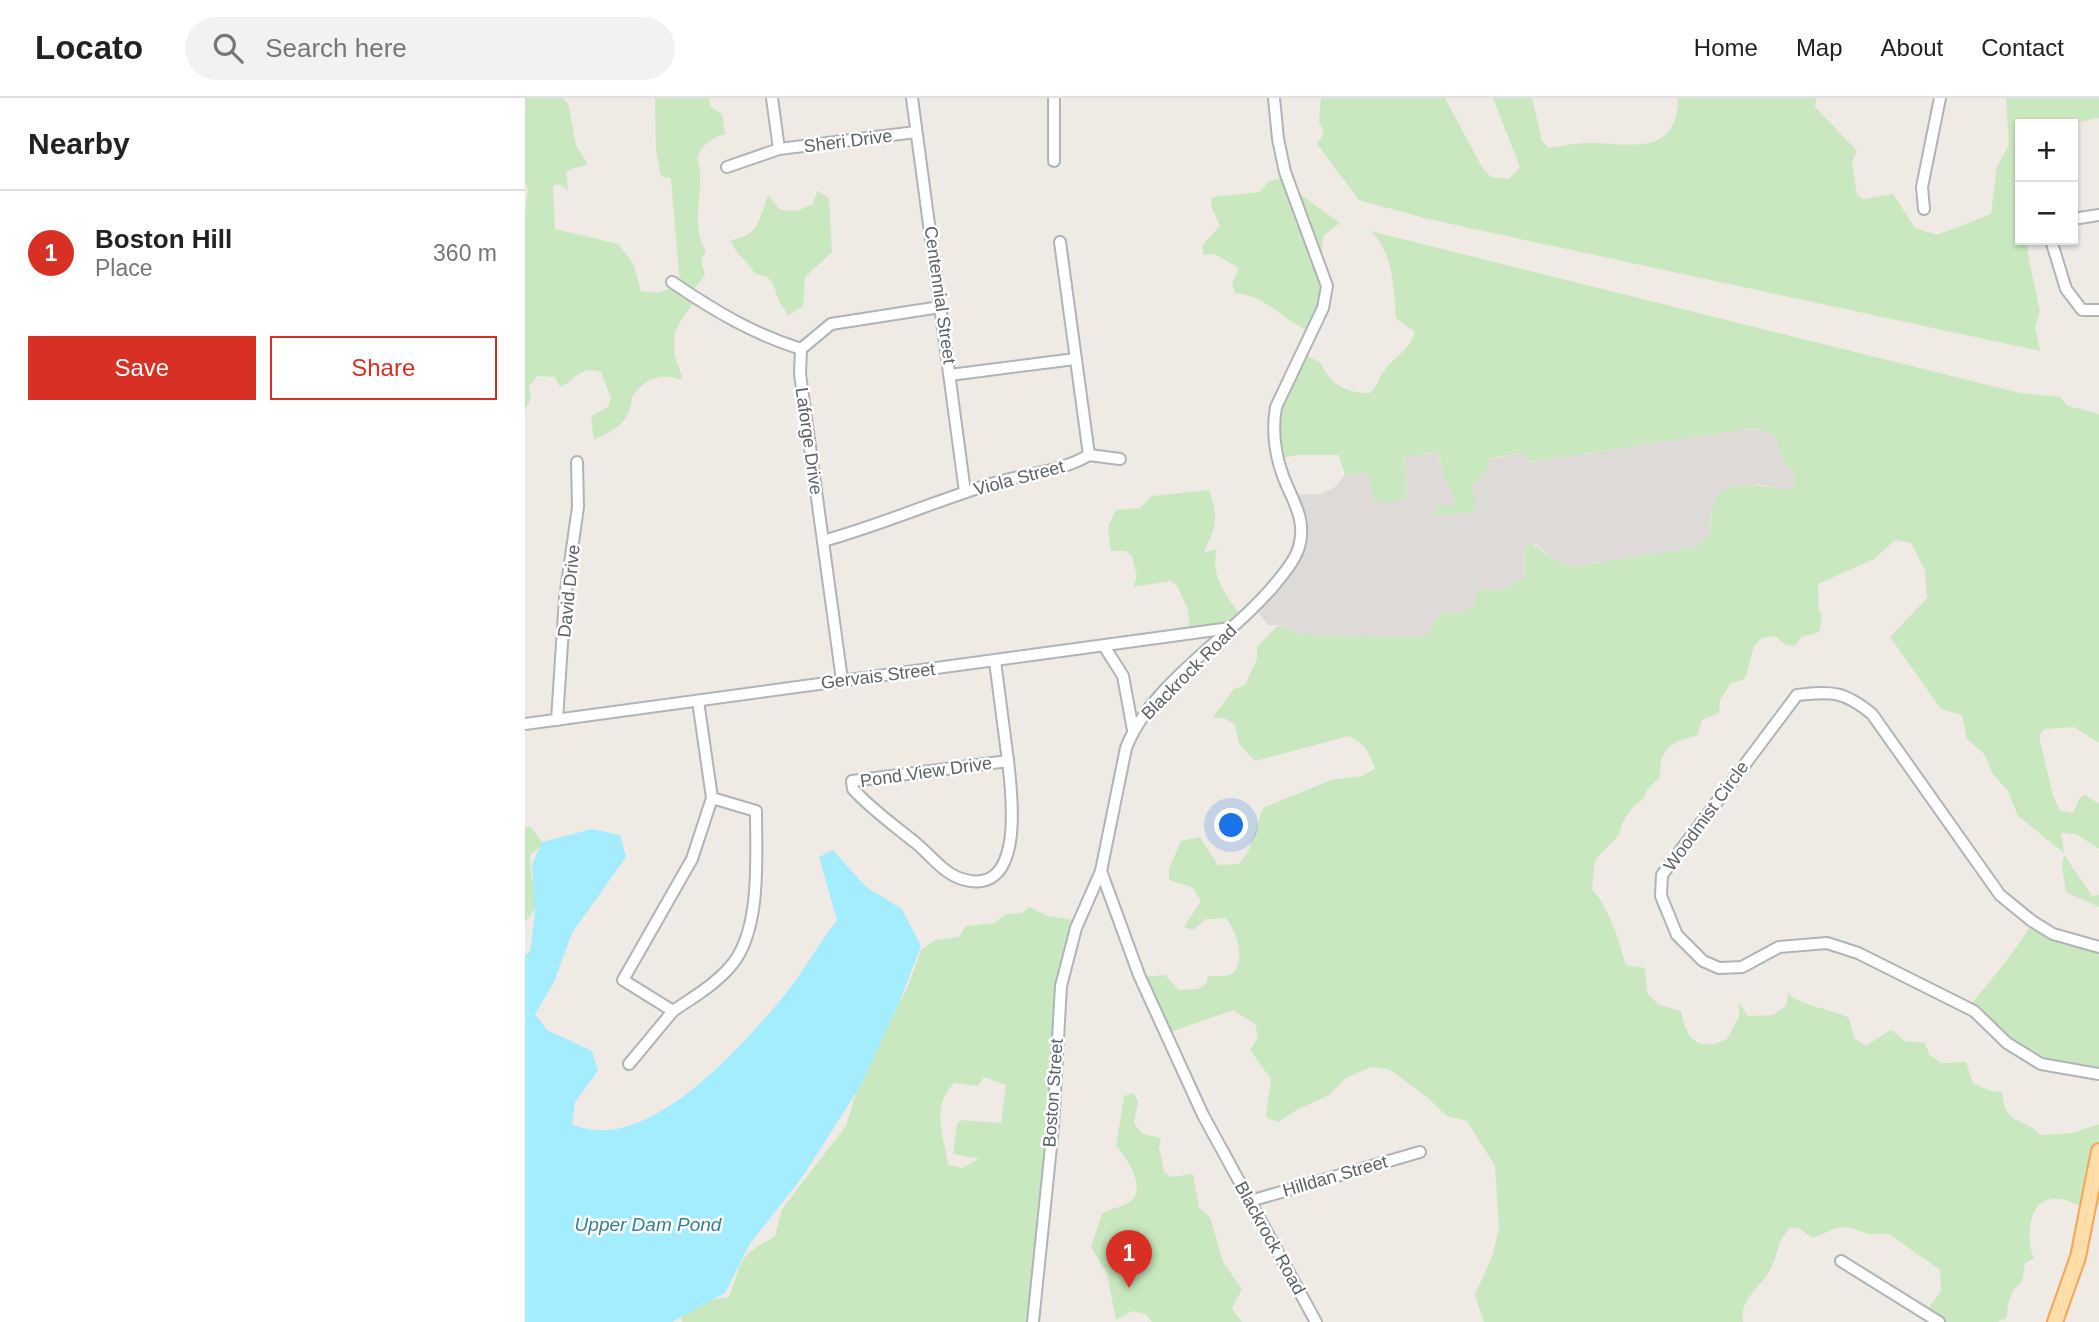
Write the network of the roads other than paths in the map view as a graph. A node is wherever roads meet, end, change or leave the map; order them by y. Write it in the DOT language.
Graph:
graph roads {
  1 [pos="772,98"];
  2 [pos="912,98"];
  3 [pos="1053,98"];
  4 [pos="1274,98"];
  5 [pos="1940,98"];
  6 [pos="916,132"];
  7 [pos="779,149"];
  8 [pos="1054,161"];
  9 [pos="727,167"];
  10 [pos="1924,209"];
  11 [pos="2099,215"];
  12 [pos="2078,218"];
  13 [pos="1060,242"];
  14 [pos="2053,245"];
  15 [pos="672,282"];
  16 [pos="940,307"];
  17 [pos="2099,310"];
  18 [pos="801,349"];
  19 [pos="1075,359"];
  20 [pos="950,375"];
  21 [pos="1089,455"];
  22 [pos="1120,459"];
  23 [pos="577,462"];
  24 [pos="965,492"];
  25 [pos="823,541"];
  26 [pos="1231,628"];
  27 [pos="1104,646"];
  28 [pos="995,661"];
  29 [pos="842,680"];
  30 [pos="698,701"];
  31 [pos="557,720"];
  32 [pos="525,724"];
  33 [pos="1133,730"];
  34 [pos="1008,761"];
  35 [pos="712,798"];
  36 [pos="1101,871"];
  37 [pos="2099,947"];
  38 [pos="673,1011"];
  39 [pos="629,1064"];
  40 [pos="2099,1074"];
  41 [pos="2099,1151"];
  42 [pos="1420,1152"];
  43 [pos="1250,1201"];
  44 [pos="2094,1204"];
  45 [pos="1841,1261"];
  46 [pos="1033,1322"];
  47 [pos="1317,1322"];
  48 [pos="1939,1322"];
  49 [pos="2055,1322"];
  1 -- 7 [label="street, Sheri Drive"];
  2 -- 6 [label="street, Centennial Street"];
  3 -- 8 [label="street"];
  4 -- 26 [label="street, Blackrock Road"];
  5 -- 10 [label="street"];
  6 -- 7 [label="street, Sheri Drive"];
  6 -- 16 [label="street, Centennial Street"];
  7 -- 9 [label="street, Sheri Drive"];
  11 -- 12 [label="street"];
  13 -- 19 [label="street"];
  14 -- 17 [label="street"];
  15 -- 18 [label="street"];
  16 -- 18 [label="street"];
  16 -- 20 [label="street, Centennial Street"];
  18 -- 25 [label="street, Laforge Drive"];
  19 -- 20 [label="street"];
  19 -- 21 [label="street"];
  20 -- 24 [label="street, Centennial Street"];
  21 -- 22 [label="street"];
  21 -- 24 [label="street, Viola Street"];
  23 -- 31 [label="street, David Drive"];
  24 -- 25 [label="street, Viola Street"];
  25 -- 29 [label="street, Laforge Drive"];
  26 -- 27 [label="street, Gervais Street"];
  26 -- 33 [label="street, Blackrock Road"];
  27 -- 28 [label="street, Gervais Street"];
  27 -- 33 [label="street"];
  28 -- 29 [label="street, Gervais Street"];
  28 -- 34 [label="street, Pond View Drive"];
  29 -- 30 [label="street, Gervais Street"];
  30 -- 31 [label="street, Gervais Street"];
  30 -- 35 [label="street"];
  31 -- 32 [label="street, Gervais Street"];
  33 -- 36 [label="street, Blackrock Road"];
  34 -- 34 [label="street, Pond View Drive"];
  35 -- 38 [label="street"];
  35 -- 38 [label="street"];
  36 -- 43 [label="street, Blackrock Road"];
  36 -- 46 [label="street, Boston Street"];
  37 -- 40 [label="street, Woodmist Circle"];
  38 -- 39 [label="street"];
  41 -- 44 [label="main road"];
  42 -- 43 [label="street, Hilldan Street"];
  43 -- 47 [label="street, Blackrock Road"];
  44 -- 49 [label="main road"];
  45 -- 48 [label="street"];
}
